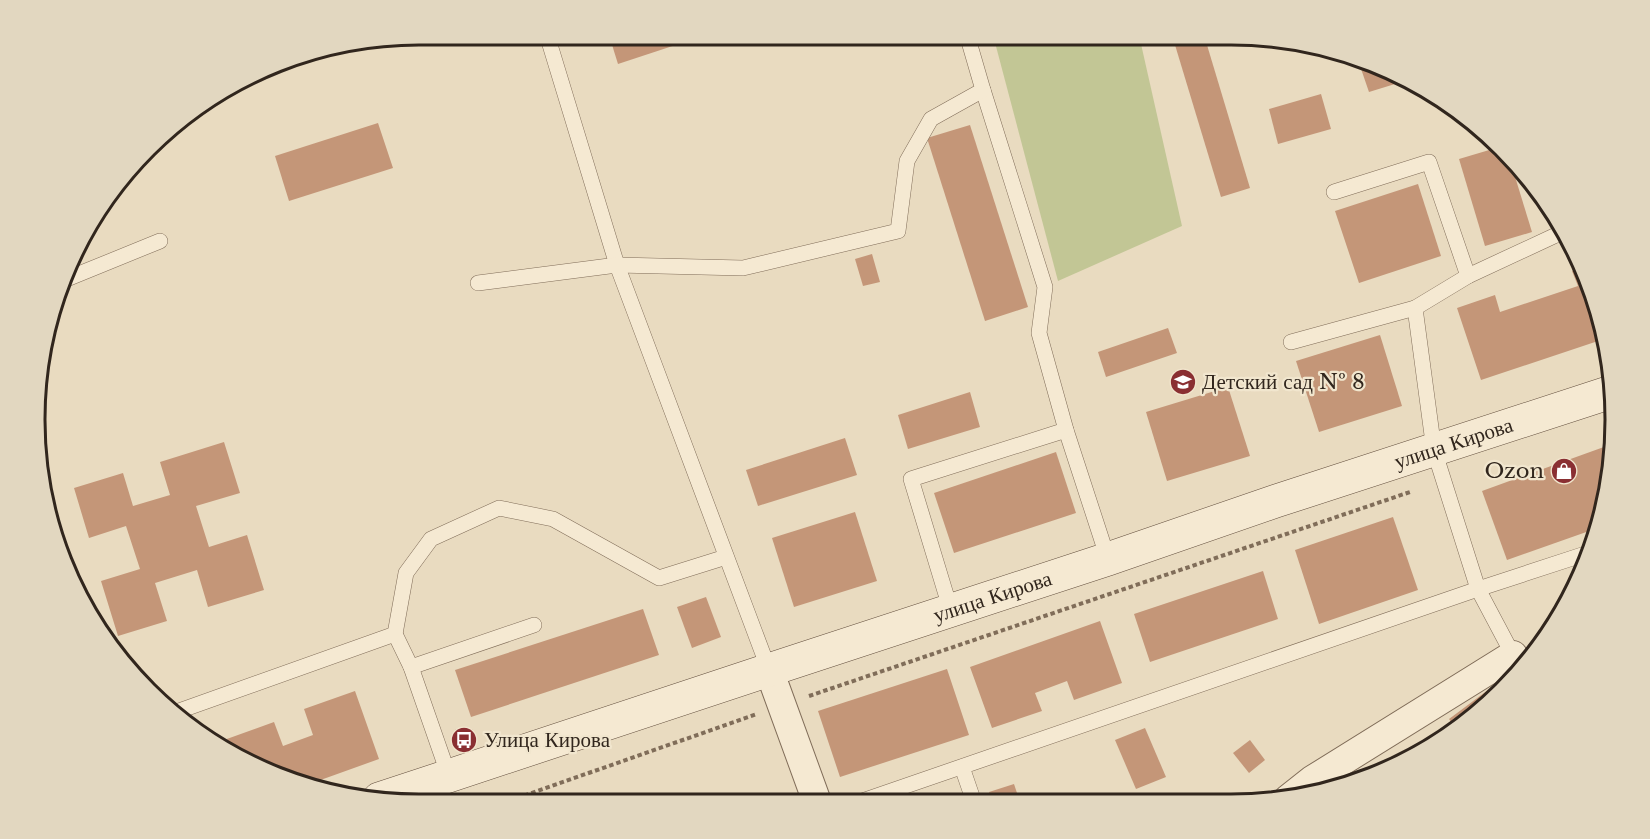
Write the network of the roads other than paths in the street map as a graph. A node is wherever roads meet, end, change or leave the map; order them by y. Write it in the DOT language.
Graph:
graph roads {
  1 [pos="550,45"];
  2 [pos="970,45"];
  3 [pos="983,90"];
  4 [pos="1334,192"];
  5 [pos="1556,235"];
  6 [pos="160,241"];
  7 [pos="616,265"];
  8 [pos="74,276"];
  9 [pos="1468,276"];
  10 [pos="478,283"];
  11 [pos="1415,308"];
  12 [pos="1291,342"];
  13 [pos="1604,394"];
  14 [pos="1066,430"];
  15 [pos="1434,450"];
  16 [pos="1579,556"];
  17 [pos="726,557"];
  18 [pos="1108,559"];
  19 [pos="1478,589"];
  20 [pos="951,611"];
  21 [pos="534,626"];
  22 [pos="395,634"];
  23 [pos="1517,660"];
  24 [pos="1515,663"];
  25 [pos="411,667"];
  26 [pos="768,670"];
  27 [pos="183,709"];
  28 [pos="962,767"];
  29 [pos="448,776"];
  30 [pos="1303,787"];
  31 [pos="399,793"];
  32 [pos="814,794"];
  33 [pos="883,794"];
  34 [pos="971,794"];
  1 -- 7 [label="lane"];
  2 -- 3 [label="lane"];
  3 -- 7 [label="lane"];
  3 -- 14 [label="lane"];
  4 -- 9 [label="lane"];
  5 -- 9 [label="lane"];
  6 -- 8 [label="lane"];
  7 -- 10 [label="lane"];
  7 -- 17 [label="lane"];
  9 -- 11 [label="lane"];
  11 -- 12 [label="lane"];
  11 -- 15 [label="lane"];
  13 -- 15 [label="main road, улица Кирова"];
  14 -- 18 [label="lane"];
  14 -- 20 [label="lane"];
  15 -- 18 [label="main road, улица Кирова"];
  15 -- 19 [label="lane"];
  16 -- 19 [label="lane"];
  17 -- 22 [label="lane"];
  17 -- 26 [label="lane"];
  18 -- 20 [label="main road, улица Кирова"];
  19 -- 23 [label="lane"];
  19 -- 28 [label="lane"];
  20 -- 26 [label="main road, улица Кирова"];
  21 -- 25 [label="lane"];
  22 -- 25 [label="lane"];
  22 -- 27 [label="lane"];
  24 -- 30 [label="street"];
  25 -- 29 [label="lane"];
  26 -- 29 [label="main road, улица Кирова"];
  26 -- 32 [label="street"];
  28 -- 33 [label="lane"];
  28 -- 34 [label="lane"];
  29 -- 31 [label="main road, улица Кирова"];
}
